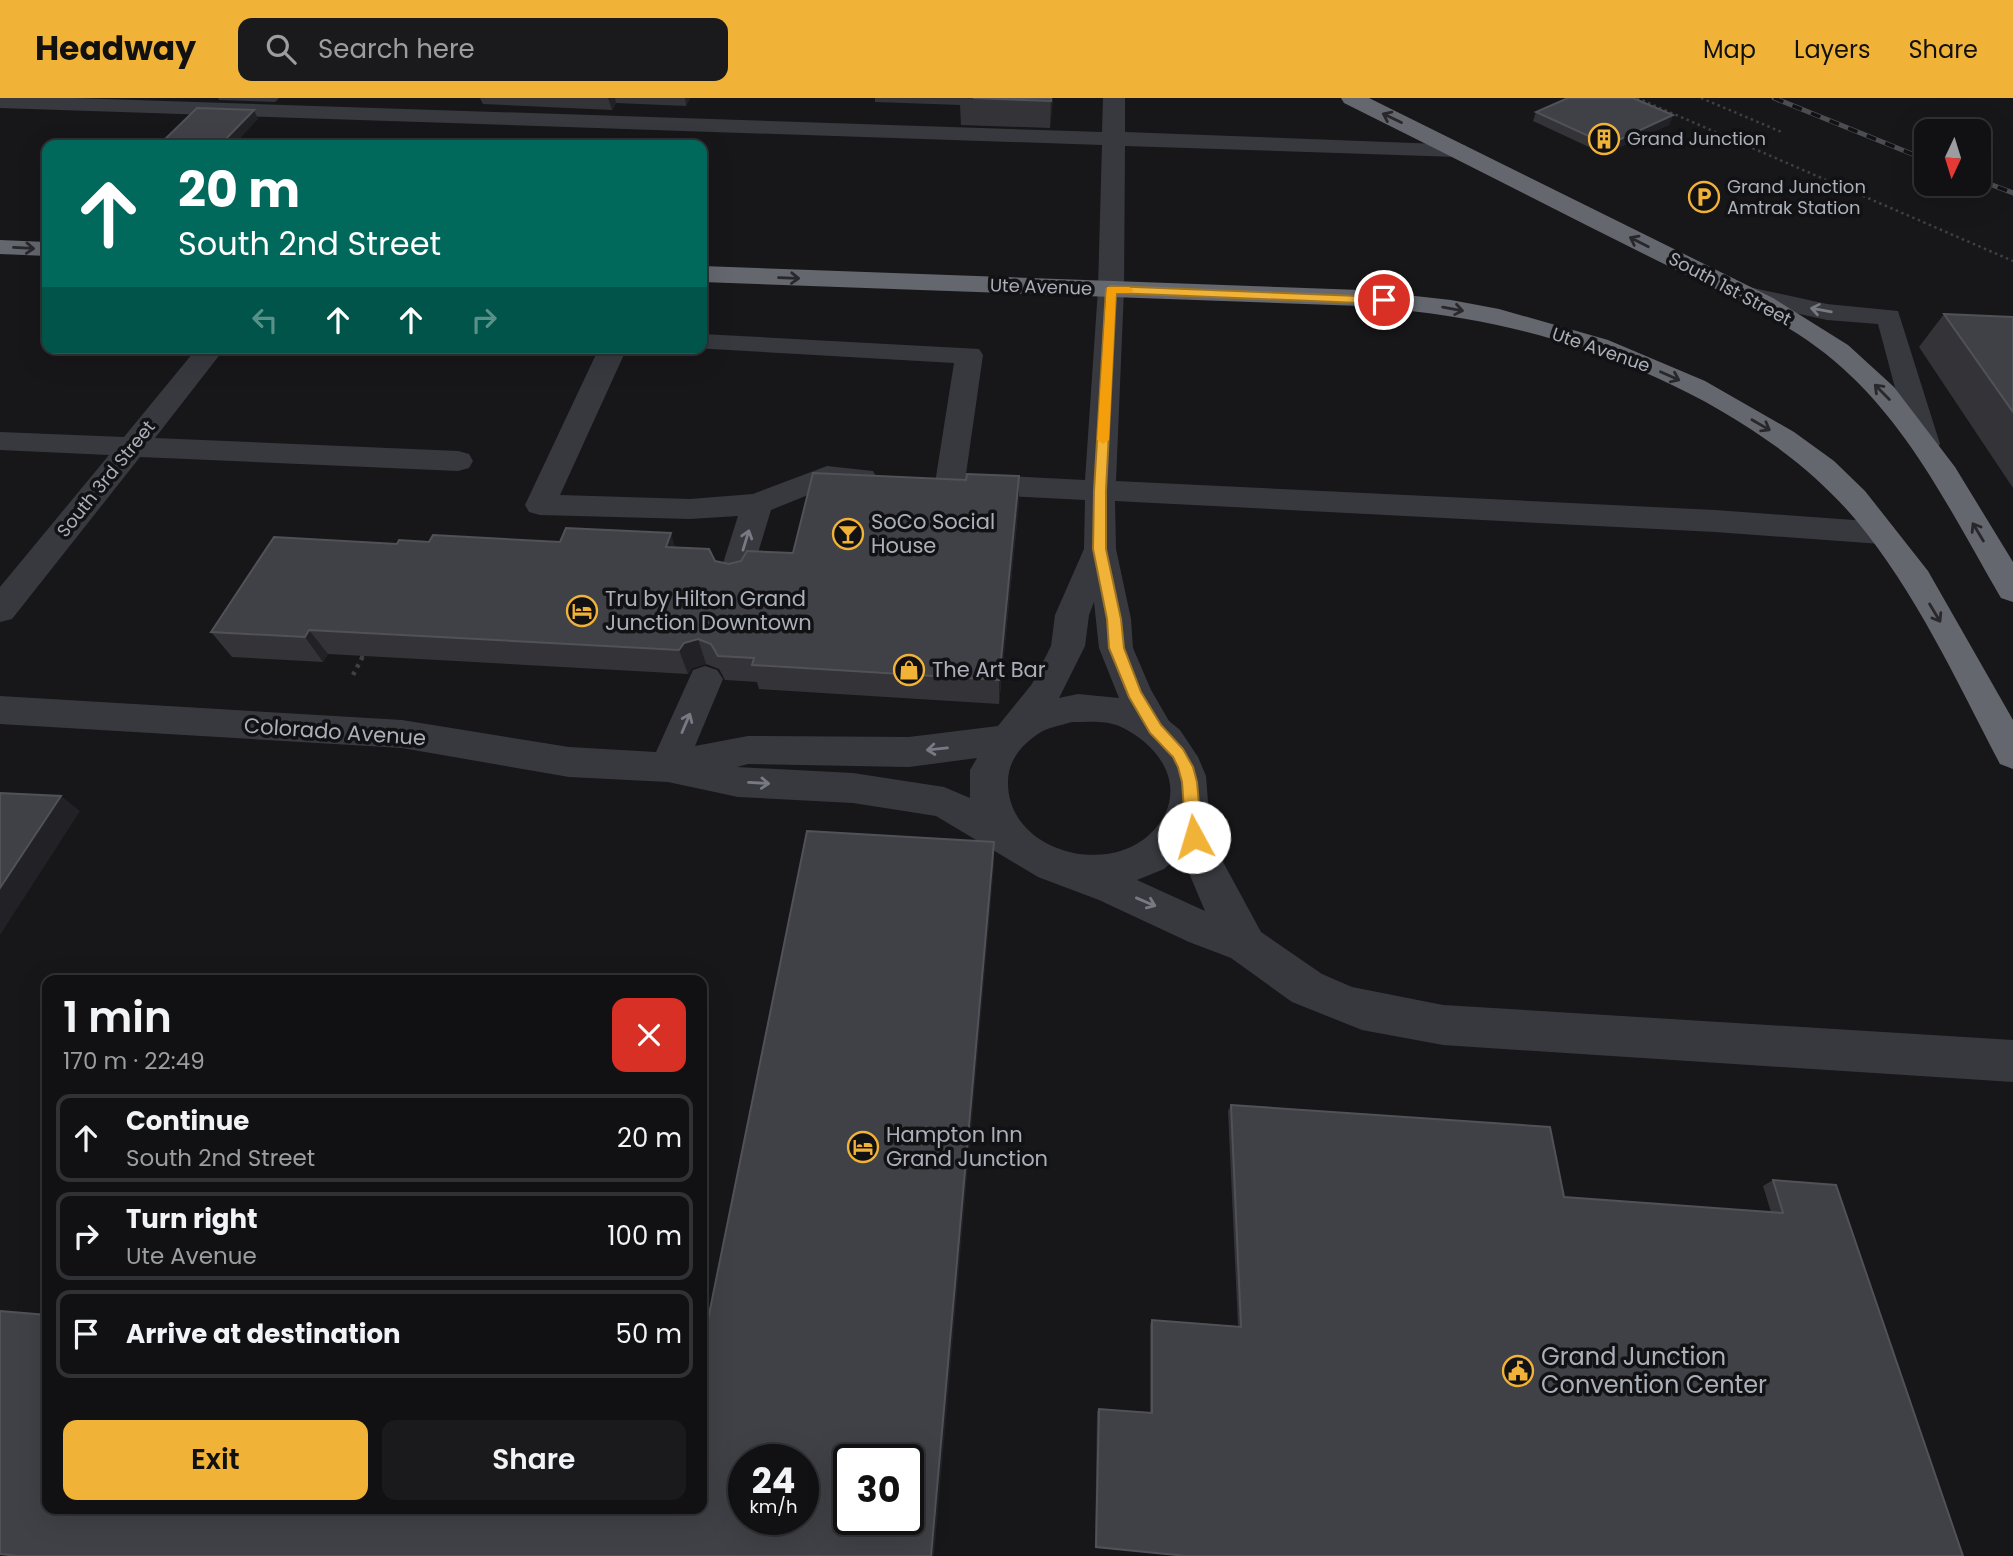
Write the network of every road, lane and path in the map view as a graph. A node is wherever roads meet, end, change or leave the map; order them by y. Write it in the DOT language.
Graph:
graph roads {
  1 [pos="1114,98"];
  2 [pos="1352,98"];
  3 [pos="1637,98"];
  4 [pos="1701,98"];
  5 [pos="0,102"];
  6 [pos="400,107"];
  7 [pos="1784,133"];
  8 [pos="377,135"];
  9 [pos="1113,141"];
  10 [pos="1457,150"];
  11 [pos="0,247"];
  12 [pos="42,249"];
  13 [pos="2013,261"];
  14 [pos="707,274"];
  15 [pos="1111,289"];
  16 [pos="1744,294"];
  17 [pos="707,342"];
  18 [pos="207,354"];
  19 [pos="610,354"];
  20 [pos="0,441"];
  21 [pos="1925,444"];
  22 [pos="133,447"];
  23 [pos="458,461"];
  24 [pos="922,482"];
  25 [pos="1100,491"];
  26 [pos="757,504"];
  27 [pos="1881,533"];
  28 [pos="1100,549"];
  29 [pos="735,576"];
  30 [pos="2013,590"];
  31 [pos="0,610"];
  32 [pos="371,640"];
  33 [pos="353,675"];
  34 [pos="705,679"];
  35 [pos="0,710"];
  36 [pos="1155,729"];
  37 [pos="1010,735"];
  38 [pos="2013,754"];
  39 [pos="668,767"];
  40 [pos="1190,804"];
  41 [pos="1013,843"];
  42 [pos="1060,868"];
  43 [pos="1246,945"];
  44 [pos="2013,1060"];
  1 -- 9 [label="street"];
  10 -- 2 [label="highway, South 1st Street, one-way"];
  3 -- 13 [label="path"];
  4 -- 7 [label="path"];
  5 -- 6 [label="street"];
  6 -- 8 [label="street"];
  6 -- 9 [label="street"];
  9 -- 10 [label="street"];
  9 -- 15 [label="street"];
  16 -- 10 [label="highway, South 1st Street, one-way"];
  11 -- 12 [label="highway, one-way"];
  14 -- 15 [label="highway, Ute Avenue, one-way"];
  15 -- 25 [label="street"];
  15 -- 27 [label="highway, Ute Avenue, one-way"];
  21 -- 16 [label="highway, South 1st Street, one-way"];
  21 -- 16 [label="street, one-way"];
  17 -- 24 [label="street"];
  18 -- 22 [label="street, South 3rd Street"];
  19 -- 26 [label="street"];
  20 -- 22 [label="street"];
  30 -- 21 [label="highway, South 1st Street, one-way"];
  22 -- 23 [label="street"];
  22 -- 31 [label="street, South 3rd Street"];
  24 -- 25 [label="street"];
  24 -- 26 [label="street"];
  25 -- 27 [label="street"];
  25 -- 28 [label="street"];
  29 -- 26 [label="street, one-way"];
  27 -- 38 [label="highway, one-way"];
  28 -- 36 [label="street"];
  28 -- 37 [label="street"];
  32 -- 33 [label="path"];
  39 -- 34 [label="street, one-way"];
  35 -- 39 [label="street, Colorado Avenue"];
  36 -- 37 [label="street"];
  36 -- 40 [label="street"];
  37 -- 39 [label="street, Colorado Avenue, one-way"];
  37 -- 41 [label="street"];
  39 -- 41 [label="street, Colorado Avenue, one-way"];
  40 -- 42 [label="street"];
  40 -- 43 [label="street"];
  41 -- 42 [label="street"];
  42 -- 43 [label="street, one-way"];
  43 -- 44 [label="street"];
}
